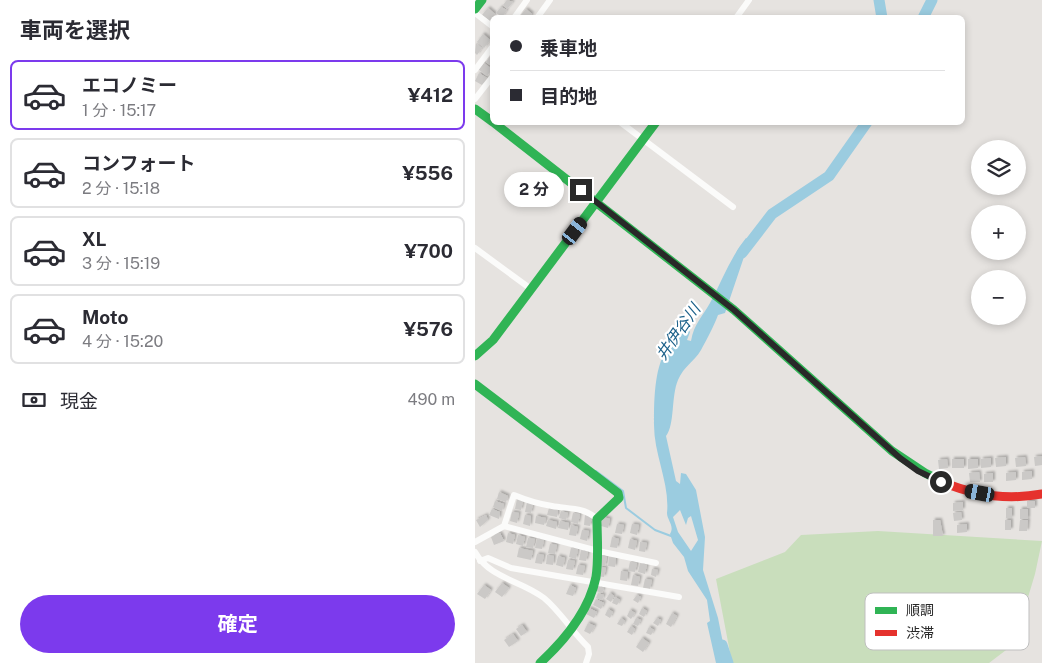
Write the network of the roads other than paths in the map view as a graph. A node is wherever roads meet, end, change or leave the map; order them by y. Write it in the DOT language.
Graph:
graph roads {
  1 [pos="482,0"];
  2 [pos="527,0"];
  3 [pos="550,0"];
  4 [pos="749,0"];
  5 [pos="475,11"];
  6 [pos="516,15"];
  7 [pos="539,15"];
  8 [pos="737,15"];
  9 [pos="490,24"];
  10 [pos="490,50"];
  11 [pos="475,70"];
  12 [pos="490,80"];
  13 [pos="475,99"];
  14 [pos="475,109"];
  15 [pos="490,120"];
  16 [pos="497,125"];
  17 [pos="624,125"];
  18 [pos="654,125"];
  19 [pos="643,140"];
  20 [pos="596,202"];
  21 [pos="733,206"];
  22 [pos="475,248"];
  23 [pos="531,289"];
  24 [pos="475,356"];
  25 [pos="475,384"];
  26 [pos="1042,494"];
  27 [pos="597,519"];
  28 [pos="503,526"];
  29 [pos="475,542"];
  30 [pos="598,551"];
  31 [pos="475,552"];
  32 [pos="480,560"];
  33 [pos="656,563"];
  34 [pos="595,583"];
  35 [pos="679,597"];
  36 [pos="571,628"];
  37 [pos="540,663"];
  38 [pos="585,663"];
  1 -- 5 [label="street"];
  2 -- 6 [label="street"];
  3 -- 7 [label="street"];
  4 -- 8 [label="street"];
  5 -- 9 [label="street"];
  10 -- 11 [label="street"];
  12 -- 13 [label="street"];
  14 -- 15 [label="street"];
  16 -- 20 [label="street"];
  17 -- 19 [label="street"];
  18 -- 19 [label="street"];
  19 -- 20 [label="street"];
  19 -- 21 [label="street"];
  20 -- 23 [label="street"];
  20 -- 26 [label="street"];
  22 -- 23 [label="street"];
  23 -- 24 [label="street"];
  25 -- 27 [label="street"];
  27 -- 28 [label="street"];
  27 -- 30 [label="street"];
  28 -- 29 [label="street"];
  28 -- 30 [label="street"];
  30 -- 33 [label="street"];
  30 -- 34 [label="street"];
  31 -- 32 [label="street"];
  32 -- 34 [label="street"];
  32 -- 36 [label="street"];
  34 -- 35 [label="street"];
  34 -- 36 [label="street"];
  36 -- 37 [label="street"];
  36 -- 38 [label="street"];
}
